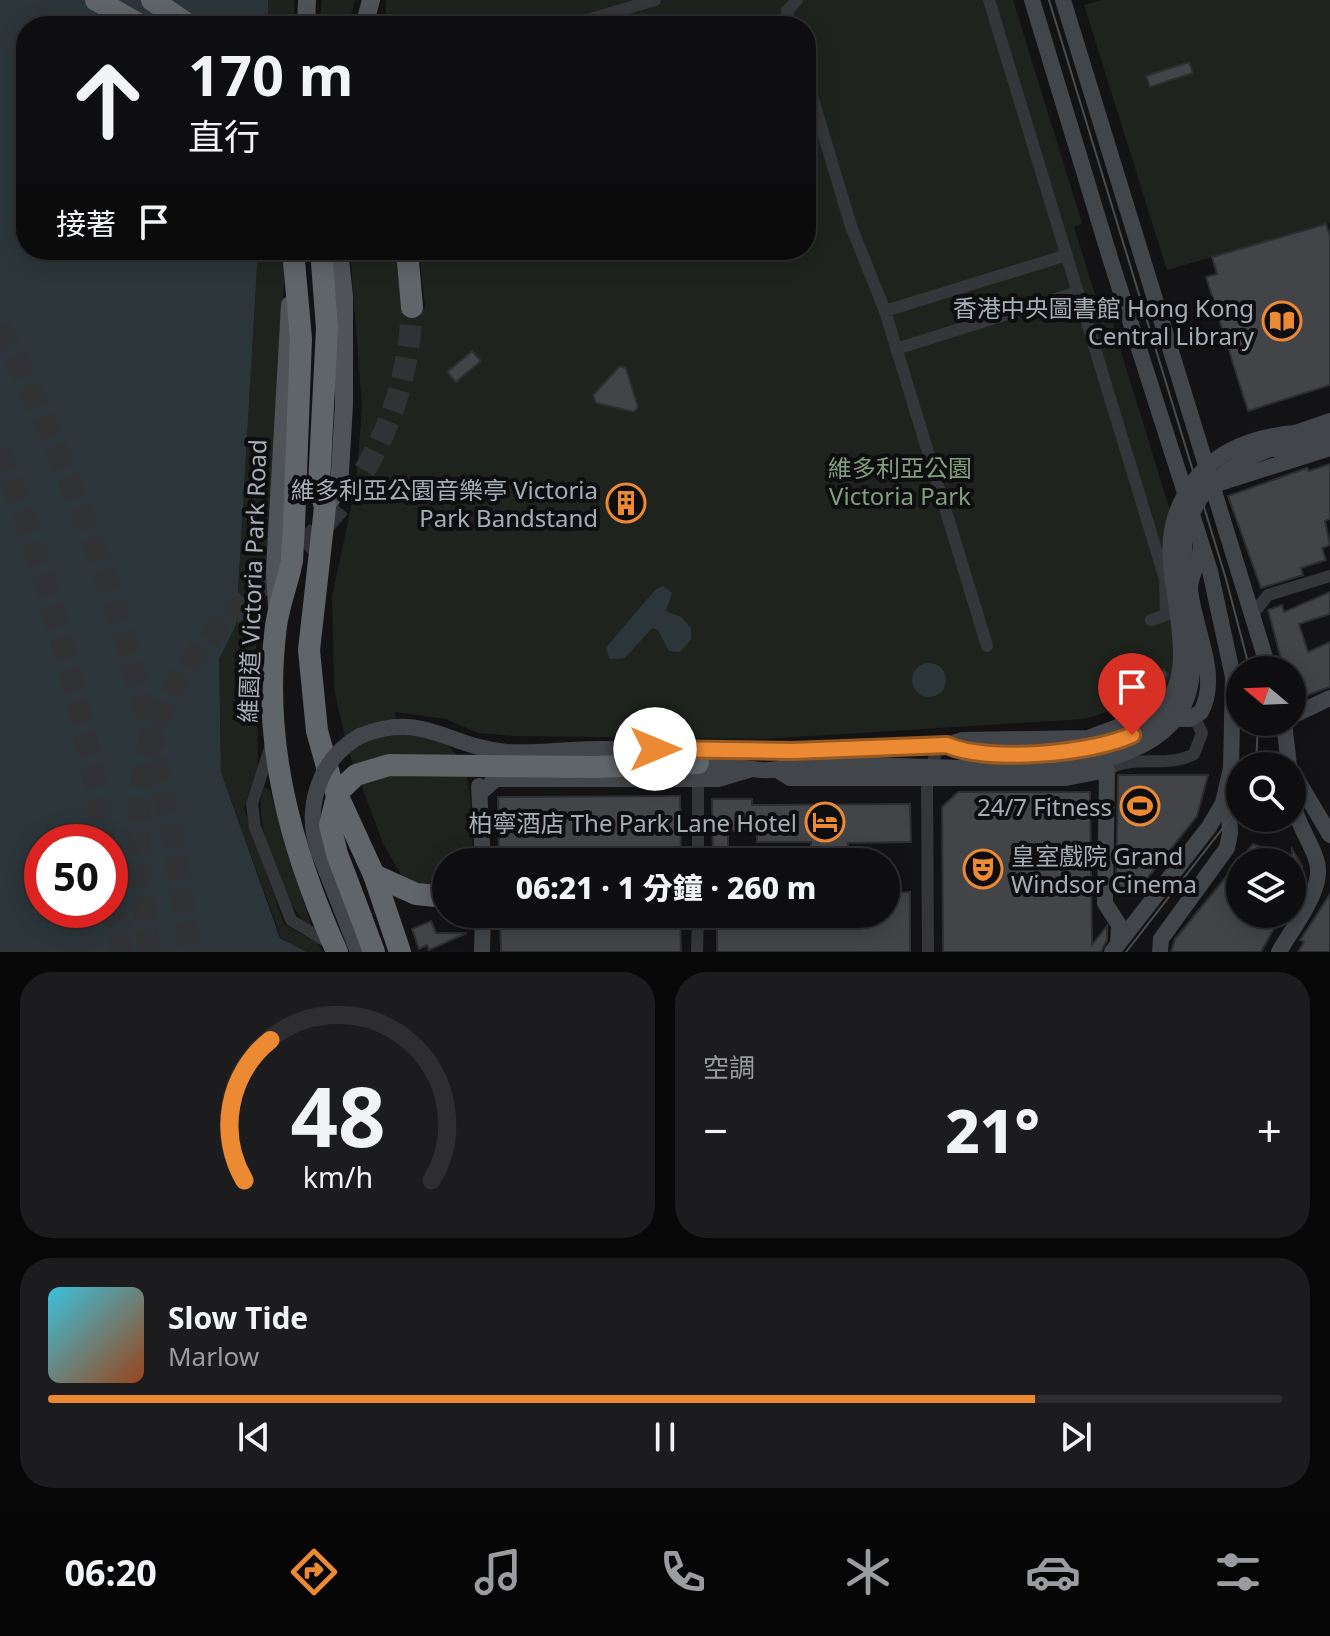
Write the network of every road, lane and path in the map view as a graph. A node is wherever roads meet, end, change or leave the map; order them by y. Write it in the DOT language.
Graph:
graph roads {
  1 [pos="96,0"];
  2 [pos="152,0"];
  3 [pos="655,0"];
  4 [pos="797,0"];
  5 [pos="989,0"];
  6 [pos="1032,0"];
  7 [pos="1066,1"];
  8 [pos="124,16"];
  9 [pos="175,16"];
  10 [pos="601,16"];
  11 [pos="788,16"];
  12 [pos="816,109"];
  13 [pos="1067,255"];
  14 [pos="292,260"];
  15 [pos="294,260"];
  16 [pos="322,260"];
  17 [pos="340,260"];
  18 [pos="408,260"];
  19 [pos="1078,292"];
  20 [pos="412,307"];
  21 [pos="885,311"];
  22 [pos="896,349"];
  23 [pos="1330,421"];
  24 [pos="1295,433"];
  25 [pos="1330,435"];
  26 [pos="1330,448"];
  27 [pos="1267,450"];
  28 [pos="1215,485"];
  29 [pos="1184,493"];
  30 [pos="322,496"];
  31 [pos="1201,547"];
  32 [pos="1330,576"];
  33 [pos="277,614"];
  34 [pos="1253,614"];
  35 [pos="1151,620"];
  36 [pos="987,646"];
  37 [pos="1231,656"];
  38 [pos="1265,656"];
  39 [pos="1330,698"];
  40 [pos="1306,709"];
  41 [pos="1189,719"];
  42 [pos="272,740"];
  43 [pos="458,742"];
  44 [pos="949,747"];
  45 [pos="1108,765"];
  46 [pos="784,768"];
  47 [pos="698,771"];
  48 [pos="927,778"];
  49 [pos="480,793"];
  50 [pos="1226,793"];
  51 [pos="1306,794"];
  52 [pos="1230,832"];
  53 [pos="1303,832"];
  54 [pos="1330,835"];
  55 [pos="482,848"];
  56 [pos="698,848"];
  57 [pos="374,875"];
  58 [pos="432,896"];
  59 [pos="483,928"];
  60 [pos="698,928"];
  61 [pos="1115,948"];
  62 [pos="336,949"];
  63 [pos="358,952"];
  64 [pos="374,952"];
  65 [pos="400,952"];
  66 [pos="482,952"];
  67 [pos="697,952"];
  68 [pos="928,952"];
  69 [pos="1160,952"];
  70 [pos="1279,952"];
  1 -- 8 [label="highway"];
  2 -- 9 [label="highway"];
  3 -- 10 [label="street"];
  4 -- 11 [label="street"];
  5 -- 13 [label="street"];
  6 -- 29 [label="main road"];
  7 -- 28 [label="main road"];
  12 -- 21 [label="street"];
  13 -- 19 [label="street"];
  13 -- 21 [label="street"];
  14 -- 33 [label="main road, 維園道 Victoria Park Road"];
  15 -- 33 [label="highway, bridge"];
  16 -- 30 [label="highway"];
  17 -- 30 [label="main road"];
  18 -- 20 [label="highway"];
  19 -- 22 [label="street"];
  19 -- 35 [label="street"];
  21 -- 22 [label="street"];
  22 -- 36 [label="street"];
  23 -- 24 [label="main road"];
  24 -- 27 [label="main road, bridge"];
  24 -- 44 [label="main road, bridge"];
  25 -- 27 [label="main road"];
  26 -- 28 [label="main road"];
  27 -- 46 [label="main road, bridge"];
  28 -- 29 [label="main road"];
  28 -- 34 [label="main road"];
  29 -- 31 [label="main road"];
  30 -- 57 [label="highway"];
  31 -- 37 [label="main road"];
  31 -- 41 [label="main road"];
  32 -- 34 [label="street"];
  33 -- 42 [label="highway, 維園道 Victoria Park Road"];
  34 -- 38 [label="main road"];
  39 -- 40 [label="main road"];
  41 -- 44 [label="main road"];
  41 -- 45 [label="street"];
  42 -- 62 [label="highway, 維園道 Victoria Park Road"];
  42 -- 62 [label="street"];
  43 -- 44 [label="main road"];
  43 -- 49 [label="main road"];
  43 -- 63 [label="main road, bridge"];
  44 -- 48 [label="street"];
  45 -- 48 [label="main road"];
  45 -- 61 [label="main road"];
  46 -- 47 [label="main road"];
  46 -- 48 [label="main road"];
  47 -- 49 [label="main road"];
  47 -- 56 [label="street"];
  47 -- 64 [label="highway, bridge"];
  48 -- 68 [label="street"];
  49 -- 55 [label="main road"];
  50 -- 61 [label="main road"];
  51 -- 54 [label="main road"];
  52 -- 69 [label="main road"];
  53 -- 70 [label="main road"];
  57 -- 58 [label="highway"];
  57 -- 65 [label="highway"];
  59 -- 66 [label="main road"];
  60 -- 67 [label="street"];
}
